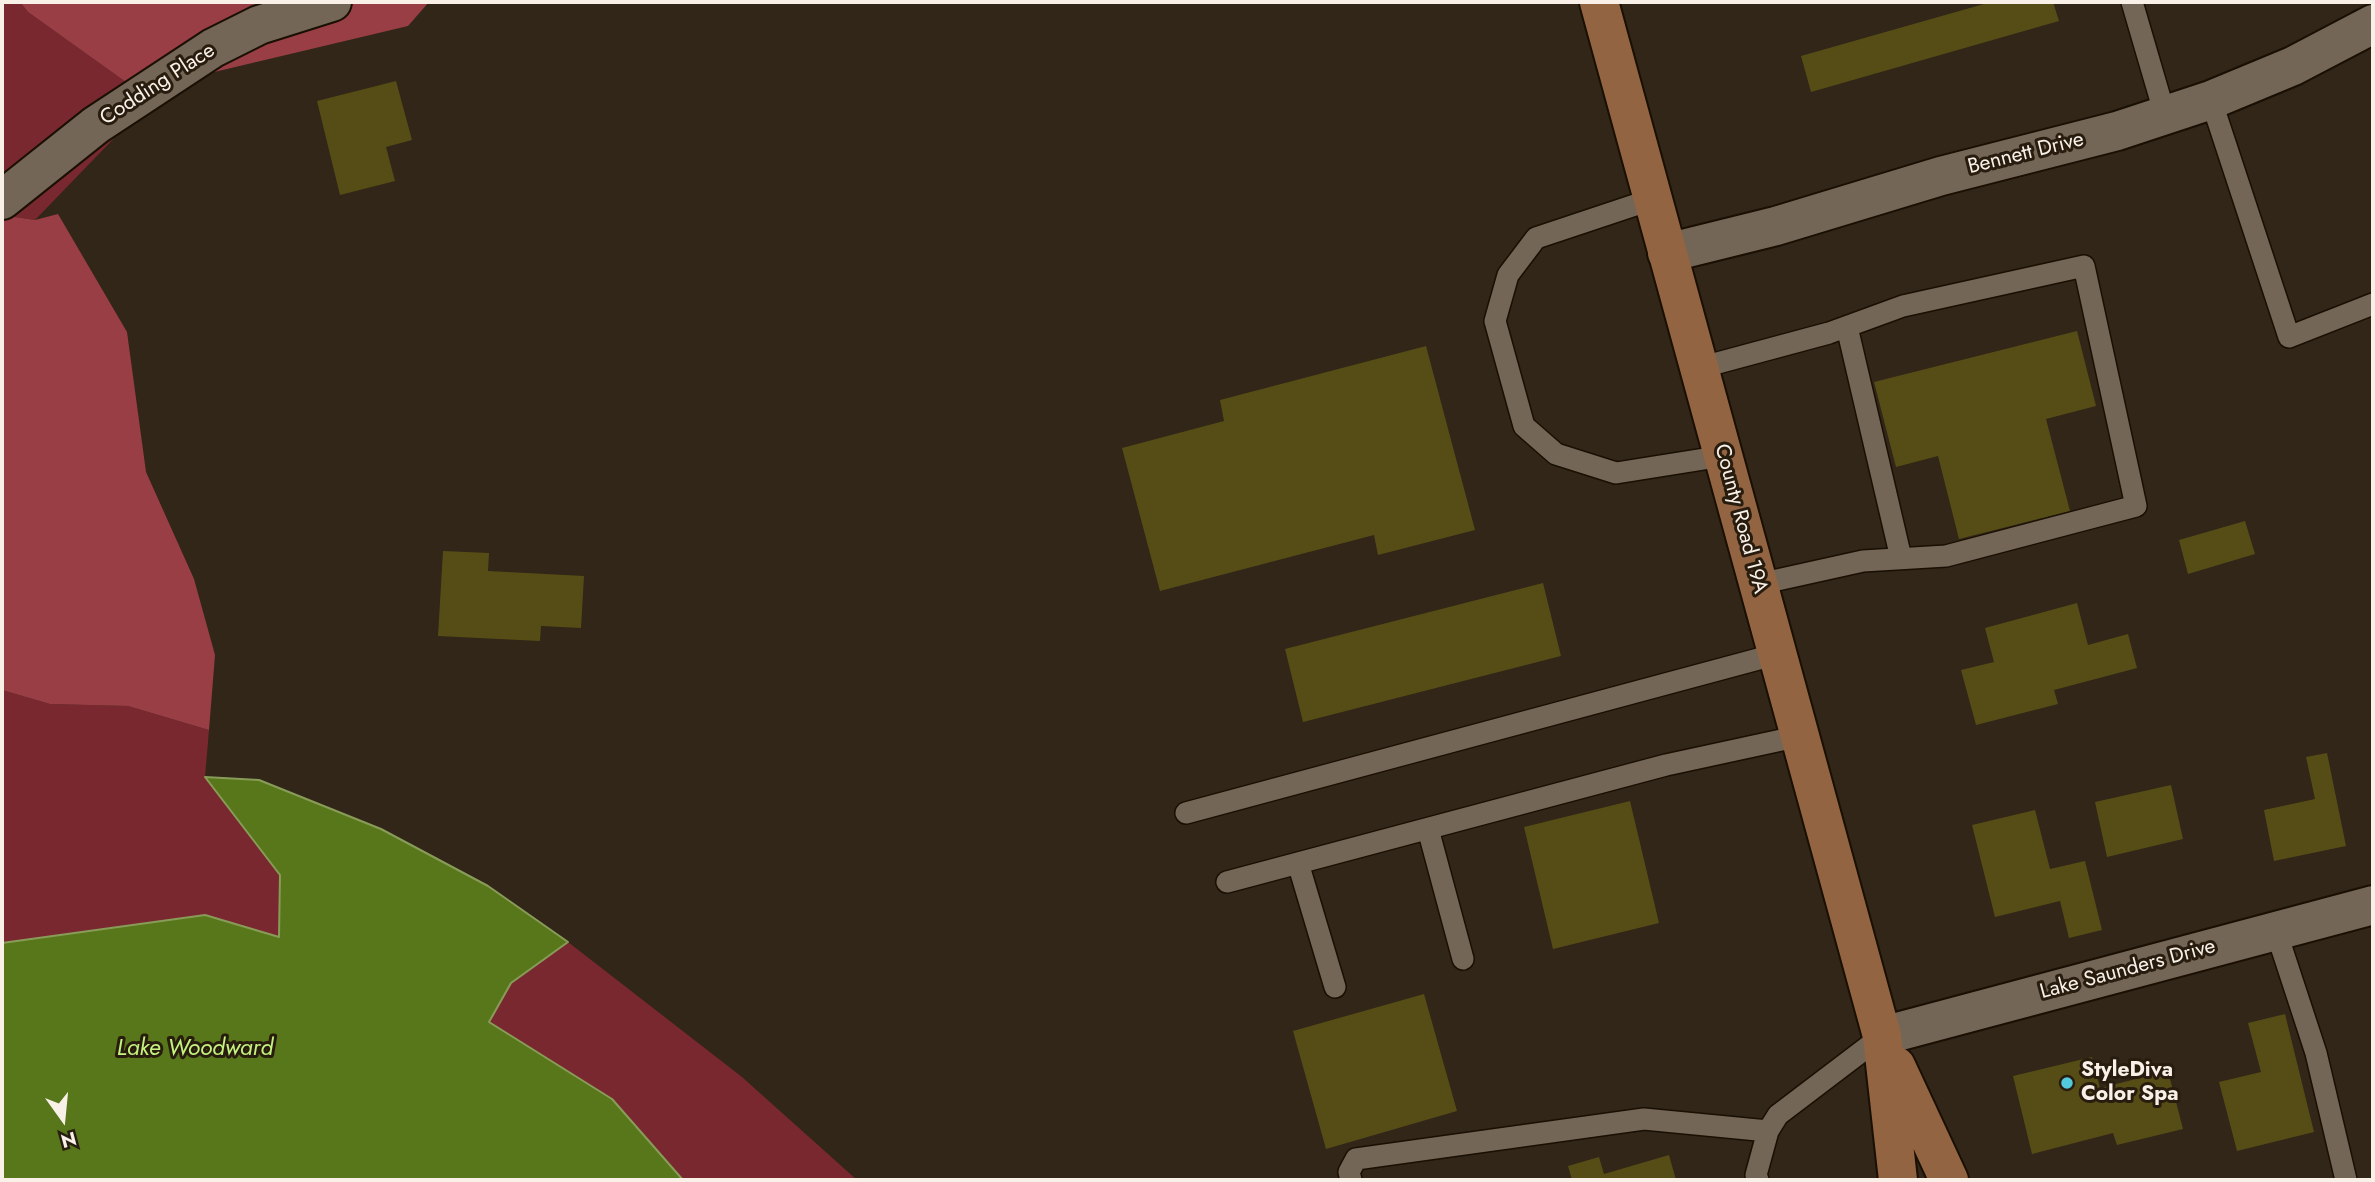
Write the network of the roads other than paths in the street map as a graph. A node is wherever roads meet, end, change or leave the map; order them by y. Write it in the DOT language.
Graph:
graph roads {
  1 [pos="332,2"];
  2 [pos="1600,2"];
  3 [pos="2132,2"];
  4 [pos="2373,24"];
  5 [pos="2211,100"];
  6 [pos="2165,115"];
  7 [pos="1653,199"];
  8 [pos="2,200"];
  9 [pos="1667,253"];
  10 [pos="2373,304"];
  11 [pos="1847,327"];
  12 [pos="1699,368"];
  13 [pos="1723,456"];
  14 [pos="1900,558"];
  15 [pos="1759,584"];
  16 [pos="1777,654"];
  17 [pos="1800,736"];
  18 [pos="1186,814"];
  19 [pos="1428,829"];
  20 [pos="1298,863"];
  21 [pos="1227,882"];
  22 [pos="2373,905"];
  23 [pos="2276,931"];
  24 [pos="1463,959"];
  25 [pos="1335,987"];
  26 [pos="1882,1035"];
  27 [pos="1768,1131"];
  28 [pos="1351,1180"];
  29 [pos="1758,1180"];
  30 [pos="1898,1180"];
  31 [pos="1950,1180"];
  32 [pos="2346,1180"];
  1 -- 8 [label="street, Codding Place"];
  2 -- 7 [label="main road, County Road 19A"];
  3 -- 6 [label="lane"];
  4 -- 5 [label="street, Bennett Drive"];
  5 -- 6 [label="street, Bennett Drive"];
  5 -- 10 [label="lane"];
  6 -- 9 [label="street, Bennett Drive"];
  7 -- 9 [label="main road, County Road 19A"];
  7 -- 13 [label="lane"];
  9 -- 12 [label="main road, County Road 19A"];
  11 -- 12 [label="lane"];
  11 -- 14 [label="lane"];
  11 -- 14 [label="lane"];
  12 -- 13 [label="main road, County Road 19A"];
  13 -- 15 [label="main road, County Road 19A"];
  14 -- 15 [label="lane"];
  15 -- 16 [label="main road, County Road 19A"];
  16 -- 17 [label="main road, County Road 19A"];
  16 -- 18 [label="lane"];
  17 -- 19 [label="lane"];
  17 -- 26 [label="main road, County Road 19A"];
  19 -- 20 [label="lane"];
  19 -- 24 [label="lane"];
  20 -- 21 [label="lane"];
  20 -- 25 [label="lane"];
  22 -- 23 [label="street, Lake Saunders Drive"];
  23 -- 26 [label="street, Lake Saunders Drive"];
  23 -- 32 [label="lane"];
  26 -- 27 [label="lane"];
  26 -- 30 [label="main road"];
  26 -- 31 [label="main road"];
  27 -- 28 [label="lane"];
  27 -- 29 [label="lane"];
}
